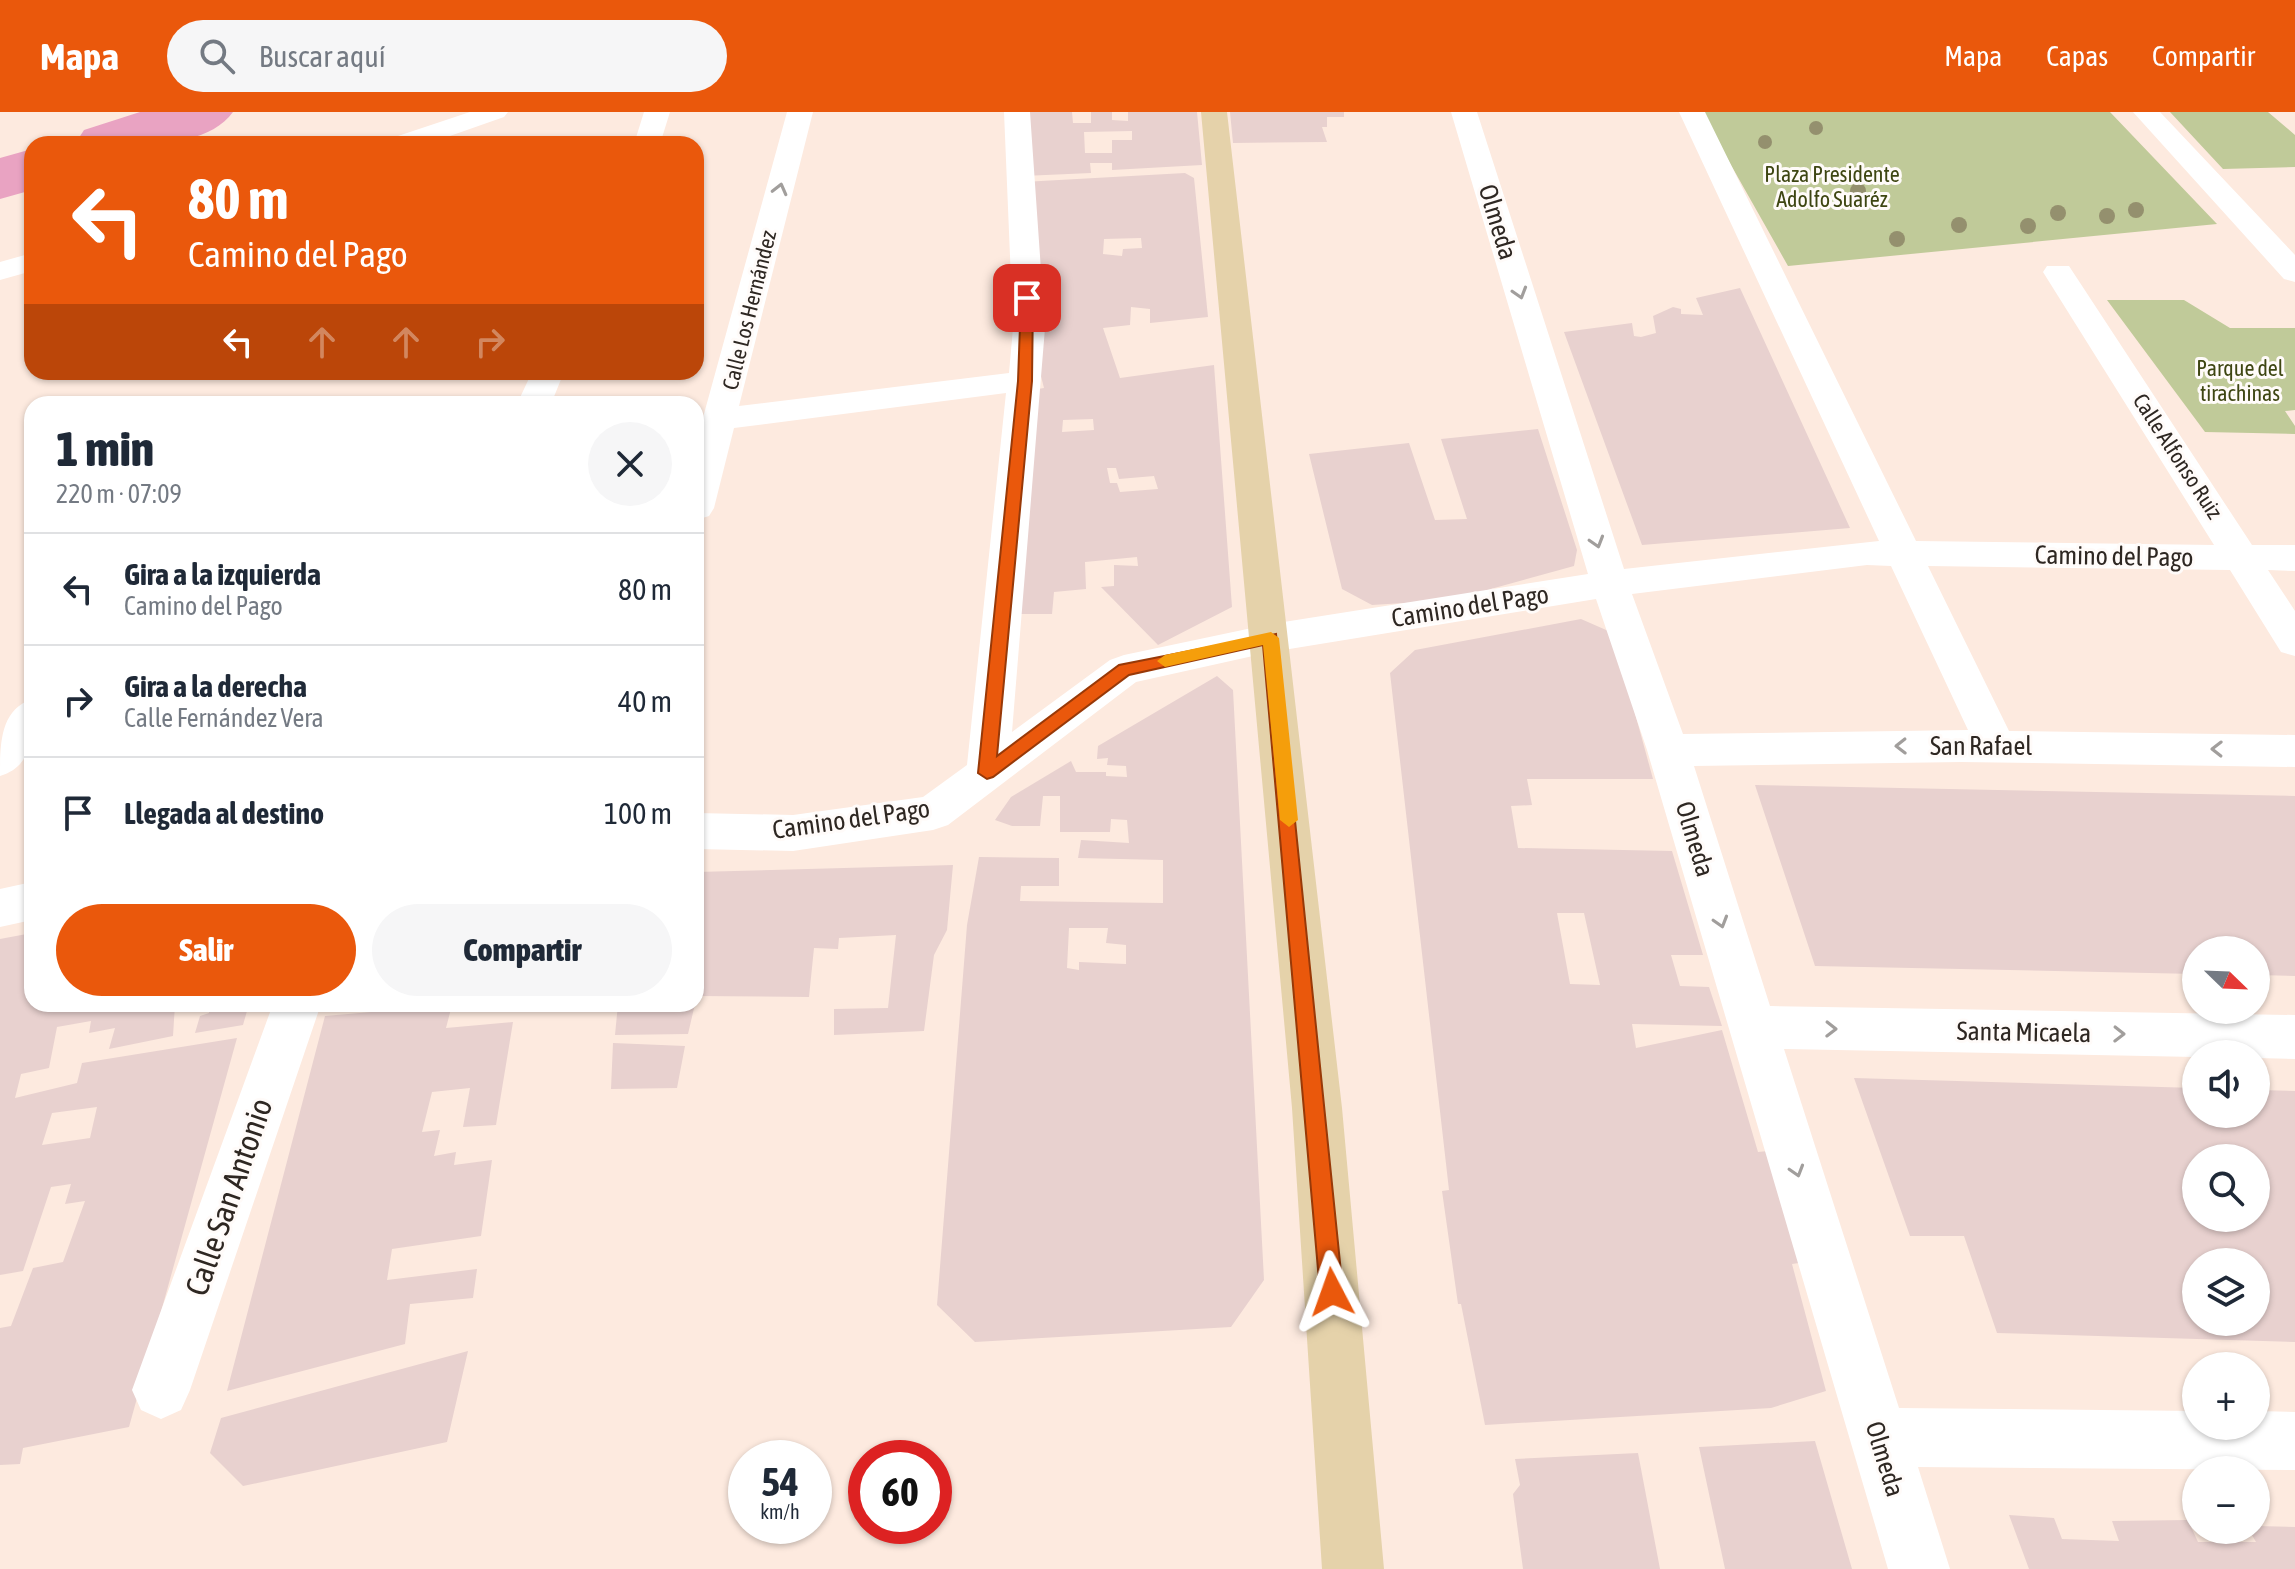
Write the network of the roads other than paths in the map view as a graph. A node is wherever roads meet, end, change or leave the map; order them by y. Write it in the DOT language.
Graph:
graph roads {
  1 [pos="495,112"];
  2 [pos="657,112"];
  3 [pos="800,112"];
  4 [pos="1017,112"];
  5 [pos="1214,112"];
  6 [pos="1464,112"];
  7 [pos="1692,112"];
  8 [pos="2146,112"];
  9 [pos="424,136"];
  10 [pos="650,136"];
  11 [pos="24,264"];
  12 [pos="0,271"];
  13 [pos="2058,272"];
  14 [pos="2295,273"];
  15 [pos="1025,381"];
  16 [pos="721,419"];
  17 [pos="704,480"];
  18 [pos="1903,553"];
  19 [pos="2244,557"];
  20 [pos="2295,558"];
  21 [pos="1610,584"];
  22 [pos="1271,638"];
  23 [pos="2295,642"];
  24 [pos="24,726"];
  25 [pos="1996,746"];
  26 [pos="1668,750"];
  27 [pos="2295,751"];
  28 [pos="0,760"];
  29 [pos="987,773"];
  30 [pos="704,831"];
  31 [pos="24,903"];
  32 [pos="0,908"];
  33 [pos="294,1012"];
  34 [pos="1753,1027"];
  35 [pos="2295,1037"];
  36 [pos="161,1390"];
  37 [pos="1879,1437"];
  38 [pos="2295,1441"];
  39 [pos="1353,1569"];
  40 [pos="1919,1569"];
  1 -- 9 [label="street"];
  2 -- 10 [label="street"];
  16 -- 3 [label="street, Calle Los Hernández, one-way"];
  4 -- 15 [label="street"];
  5 -- 22 [label="main road"];
  6 -- 21 [label="street, Olmeda, one-way"];
  7 -- 18 [label="street"];
  8 -- 14 [label="street"];
  11 -- 12 [label="street"];
  13 -- 19 [label="street, Calle Alfonso Ruiz"];
  15 -- 16 [label="street"];
  15 -- 29 [label="street"];
  16 -- 17 [label="street, Calle Los Hernández"];
  18 -- 19 [label="street, Camino del Pago"];
  18 -- 21 [label="street, Camino del Pago"];
  18 -- 25 [label="street"];
  19 -- 20 [label="street, Camino del Pago"];
  19 -- 23 [label="street, Calle Alfonso Ruiz"];
  21 -- 22 [label="street, Camino del Pago"];
  21 -- 26 [label="street, Olmeda"];
  22 -- 29 [label="street, Camino del Pago"];
  22 -- 39 [label="main road"];
  24 -- 28 [label="street"];
  25 -- 26 [label="street, San Rafael, one-way"];
  27 -- 25 [label="street, San Rafael, one-way"];
  26 -- 34 [label="street, Olmeda, one-way"];
  29 -- 30 [label="street, Camino del Pago"];
  31 -- 32 [label="street"];
  33 -- 36 [label="street, Calle San Antonio"];
  34 -- 35 [label="street, Santa Micaela, one-way"];
  34 -- 37 [label="street, Olmeda, one-way"];
  37 -- 38 [label="street"];
  37 -- 40 [label="street, Olmeda"];
}
